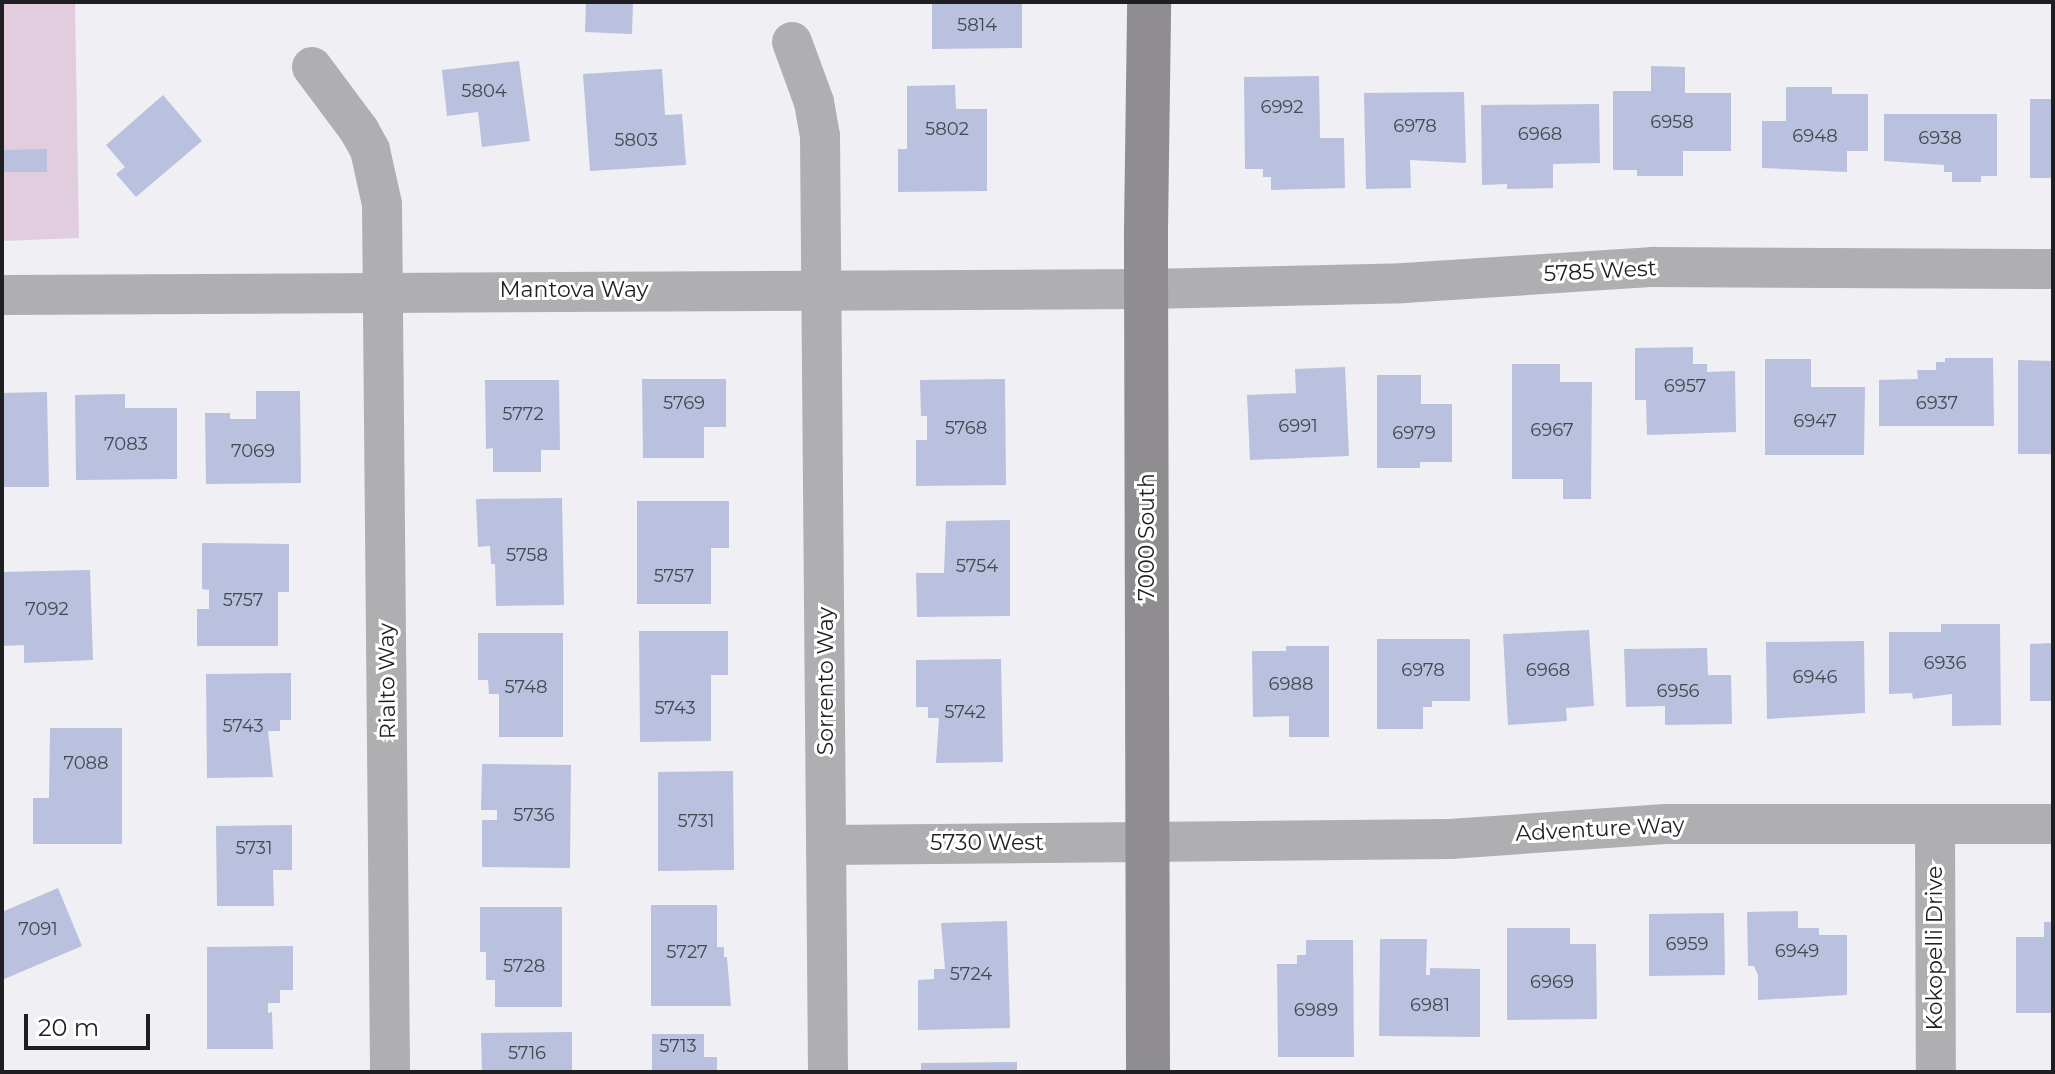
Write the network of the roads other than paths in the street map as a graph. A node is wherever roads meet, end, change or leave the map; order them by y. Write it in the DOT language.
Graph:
graph roads {
  1 [pos="1149,2"];
  2 [pos="792,42"];
  3 [pos="312,67"];
  4 [pos="2053,269"];
  5 [pos="1147,289"];
  6 [pos="822,290"];
  7 [pos="383,291"];
  8 [pos="2,295"];
  9 [pos="1935,824"];
  10 [pos="2053,824"];
  11 [pos="1147,842"];
  12 [pos="827,845"];
  13 [pos="390,1072"];
  14 [pos="828,1072"];
  15 [pos="1148,1072"];
  16 [pos="1936,1072"];
  1 -- 5 [label="street, 7000 South"];
  2 -- 6 [label="street, Sorrento Way"];
  3 -- 7 [label="street, Rialto Way"];
  4 -- 5 [label="street, 5785 West"];
  5 -- 6 [label="street, Mantova Way"];
  5 -- 11 [label="street, 7000 South"];
  6 -- 7 [label="street, Mantova Way"];
  6 -- 12 [label="street, Sorrento Way"];
  7 -- 8 [label="street, Mantova Way"];
  7 -- 13 [label="street, Rialto Way"];
  9 -- 10 [label="street, Adventure Way"];
  9 -- 11 [label="street, Adventure Way"];
  9 -- 16 [label="street, Kokopelli Drive"];
  11 -- 12 [label="street, 5730 West"];
  11 -- 15 [label="street, 7000 South"];
  12 -- 14 [label="street, Sorrento Way"];
}
